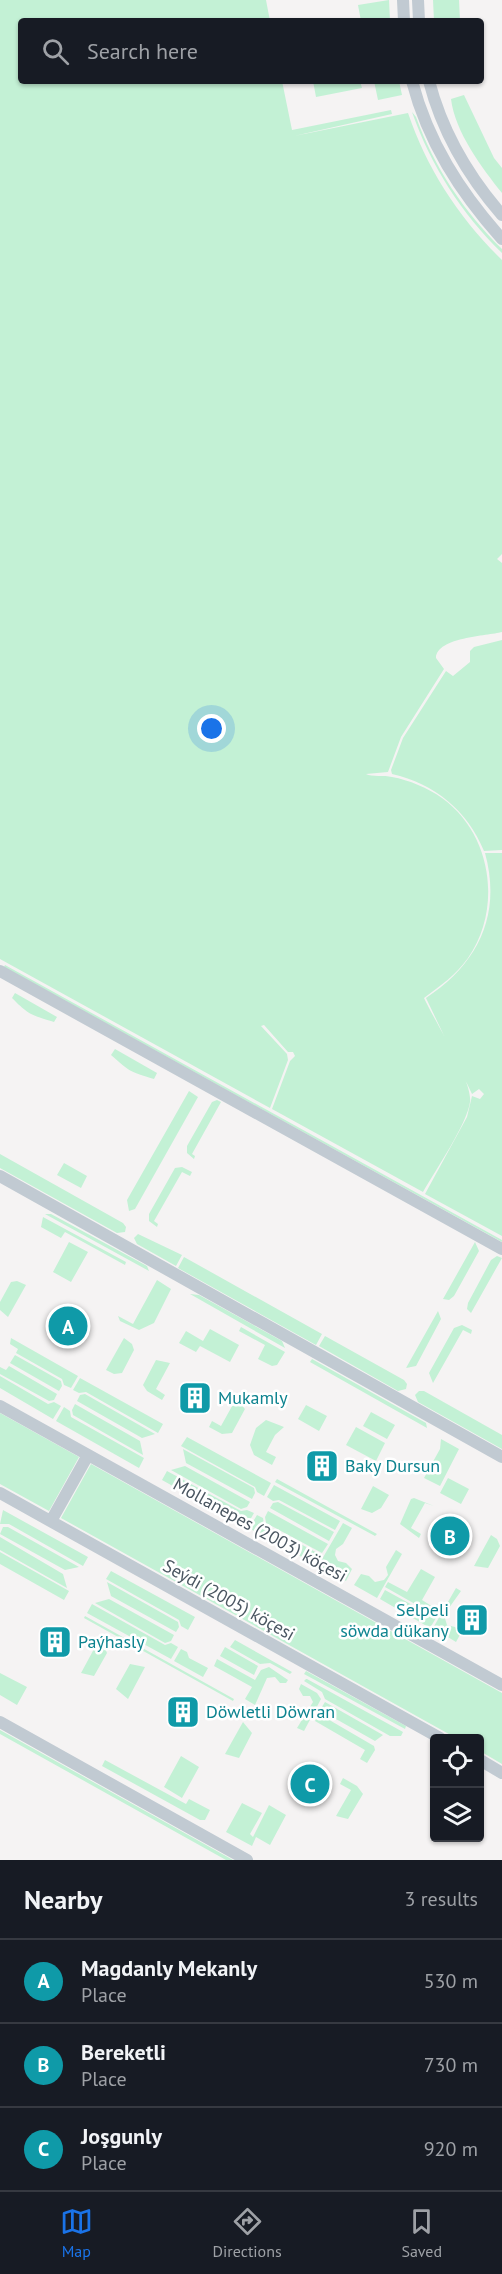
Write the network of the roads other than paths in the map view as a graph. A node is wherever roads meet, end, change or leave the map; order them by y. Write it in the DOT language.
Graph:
graph roads {
  1 [pos="403,0"];
  2 [pos="418,0"];
  3 [pos="404,18"];
  4 [pos="419,18"];
  5 [pos="413,84"];
  6 [pos="430,84"];
  7 [pos="433,97"];
  8 [pos="417,100"];
  9 [pos="502,215"];
  10 [pos="502,239"];
  11 [pos="0,971"];
  12 [pos="0,1176"];
  13 [pos="502,1249"];
  14 [pos="0,1406"];
  15 [pos="88,1455"];
  16 [pos="502,1457"];
  17 [pos="0,1493"];
  18 [pos="51,1521"];
  19 [pos="502,1685"];
  20 [pos="0,1722"];
  21 [pos="433,1734"];
  22 [pos="484,1762"];
  23 [pos="502,1773"];
  24 [pos="247,1860"];
  1 -- 3 [label="street"];
  2 -- 4 [label="street"];
  5 -- 8 [label="street"];
  6 -- 7 [label="street"];
  7 -- 8 [label="street"];
  7 -- 9 [label="street"];
  8 -- 10 [label="street"];
  11 -- 13 [label="street"];
  12 -- 16 [label="street"];
  14 -- 15 [label="street, Mollanepes (2003) köçesi"];
  15 -- 18 [label="street"];
  15 -- 19 [label="street, Mollanepes (2003) köçesi"];
  17 -- 18 [label="street, Seýdi (2005) köçesi"];
  18 -- 21 [label="street, Seýdi (2005) köçesi"];
  20 -- 24 [label="street"];
  22 -- 23 [label="street"];
}
